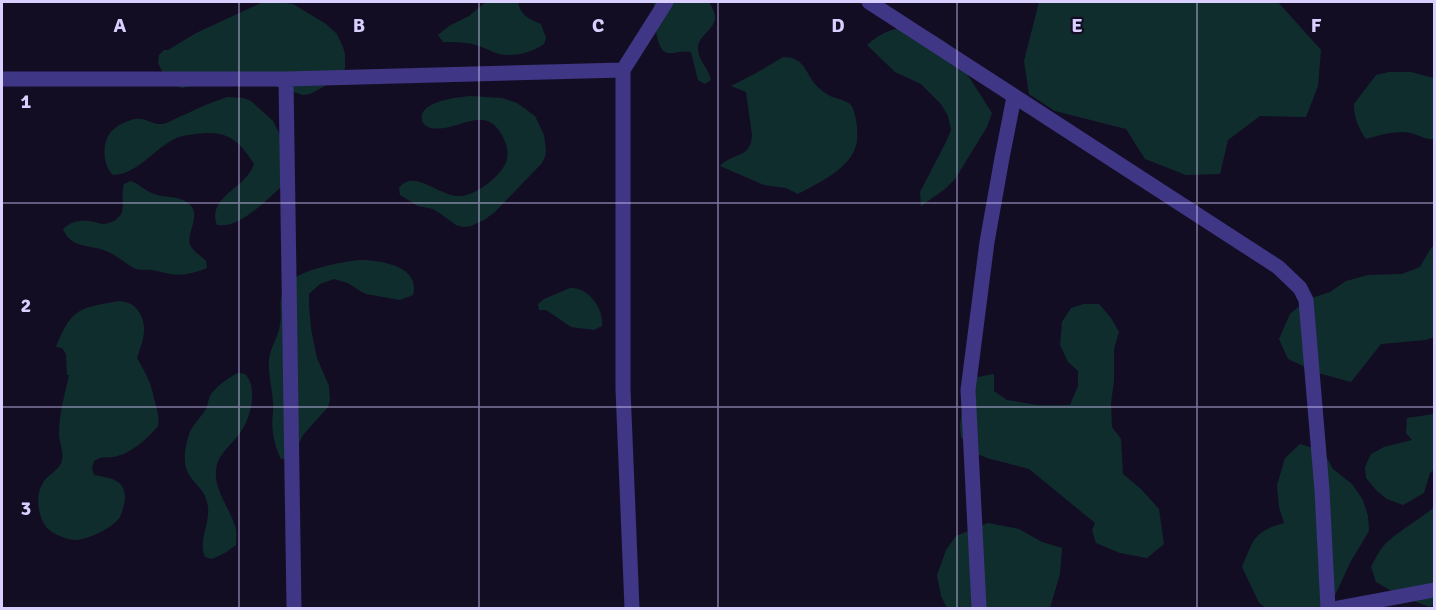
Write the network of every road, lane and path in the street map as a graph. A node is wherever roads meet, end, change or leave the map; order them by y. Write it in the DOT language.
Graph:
graph roads {
  1 [pos="666,2"];
  2 [pos="869,2"];
  3 [pos="623,70"];
  4 [pos="2,79"];
  5 [pos="286,79"];
  6 [pos="1014,97"];
  7 [pos="1434,590"];
  8 [pos="294,609"];
  9 [pos="632,609"];
  10 [pos="979,609"];
  11 [pos="1328,609"];
  12 [pos="1338,609"];
  1 -- 3 [label="street"];
  2 -- 6 [label="street"];
  3 -- 5 [label="street"];
  3 -- 9 [label="street"];
  4 -- 5 [label="street"];
  5 -- 8 [label="street"];
  6 -- 10 [label="street"];
  6 -- 11 [label="street"];
  7 -- 12 [label="street"];
}
